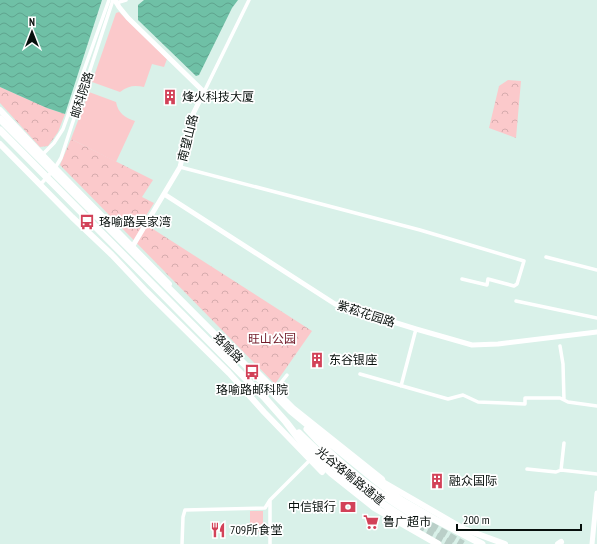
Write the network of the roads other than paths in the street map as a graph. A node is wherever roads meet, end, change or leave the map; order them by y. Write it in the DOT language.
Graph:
graph roads {
  1 [pos="126,0"];
  2 [pos="249,0"];
  3 [pos="113,1"];
  4 [pos="204,92"];
  5 [pos="0,110"];
  6 [pos="0,119"];
  7 [pos="0,130"];
  8 [pos="0,144"];
  9 [pos="38,159"];
  10 [pos="180,168"];
  11 [pos="26,171"];
  12 [pos="51,172"];
  13 [pos="40,185"];
  14 [pos="164,194"];
  15 [pos="132,249"];
  16 [pos="546,257"];
  17 [pos="597,270"];
  18 [pos="462,279"];
  19 [pos="516,301"];
  20 [pos="597,318"];
  21 [pos="416,330"];
  22 [pos="597,332"];
  23 [pos="560,346"];
  24 [pos="360,374"];
  25 [pos="287,375"];
  26 [pos="400,386"];
  27 [pos="274,391"];
  28 [pos="564,400"];
  29 [pos="597,406"];
  30 [pos="291,411"];
  31 [pos="286,422"];
  32 [pos="564,443"];
  33 [pos="312,458"];
  34 [pos="527,469"];
  35 [pos="561,470"];
  36 [pos="322,472"];
  37 [pos="597,474"];
  38 [pos="597,493"];
  39 [pos="270,500"];
  40 [pos="594,530"];
  41 [pos="597,538"];
  42 [pos="182,544"];
  43 [pos="270,544"];
  44 [pos="438,544"];
  45 [pos="482,544"];
  46 [pos="505,544"];
  47 [pos="592,544"];
  1 -- 3 [label="street"];
  2 -- 4 [label="street, 南望山路"];
  3 -- 4 [label="street"];
  3 -- 9 [label="street"];
  3 -- 12 [label="street, 邮科院路"];
  4 -- 10 [label="street, 南望山路"];
  5 -- 9 [label="main road"];
  6 -- 9 [label="highway, 珞喻路"];
  7 -- 9 [label="highway, 珞喻路"];
  8 -- 11 [label="main road"];
  9 -- 11 [label="street"];
  9 -- 12 [label="highway, 珞喻路"];
  10 -- 14 [label="street, 南望山路"];
  10 -- 18 [label="street"];
  11 -- 13 [label="main road"];
  12 -- 13 [label="street, 邮科院路"];
  12 -- 15 [label="highway, 珞喻路"];
  12 -- 31 [label="highway, 珞喻路"];
  13 -- 33 [label="main road"];
  14 -- 15 [label="street, 南望山路"];
  14 -- 21 [label="street, 紫菘花园路"];
  15 -- 27 [label="highway, 珞喻路"];
  16 -- 17 [label="street"];
  19 -- 20 [label="street"];
  21 -- 22 [label="street, 紫菘花园路"];
  21 -- 26 [label="street"];
  23 -- 28 [label="street"];
  24 -- 26 [label="street"];
  25 -- 27 [label="street"];
  26 -- 28 [label="street"];
  27 -- 30 [label="highway, 珞喻路"];
  27 -- 46 [label="main road"];
  28 -- 29 [label="street"];
  30 -- 31 [label="highway, 光谷珞喻路通道"];
  30 -- 45 [label="highway, 珞喻路"];
  31 -- 33 [label="highway, 珞喻路"];
  32 -- 35 [label="street"];
  33 -- 36 [label="main road"];
  33 -- 39 [label="street"];
  33 -- 44 [label="highway, 珞喻路"];
  34 -- 35 [label="street"];
  35 -- 37 [label="street"];
  38 -- 40 [label="street"];
  39 -- 42 [label="street"];
  39 -- 43 [label="street"];
  40 -- 41 [label="street"];
  40 -- 47 [label="street"];
}
